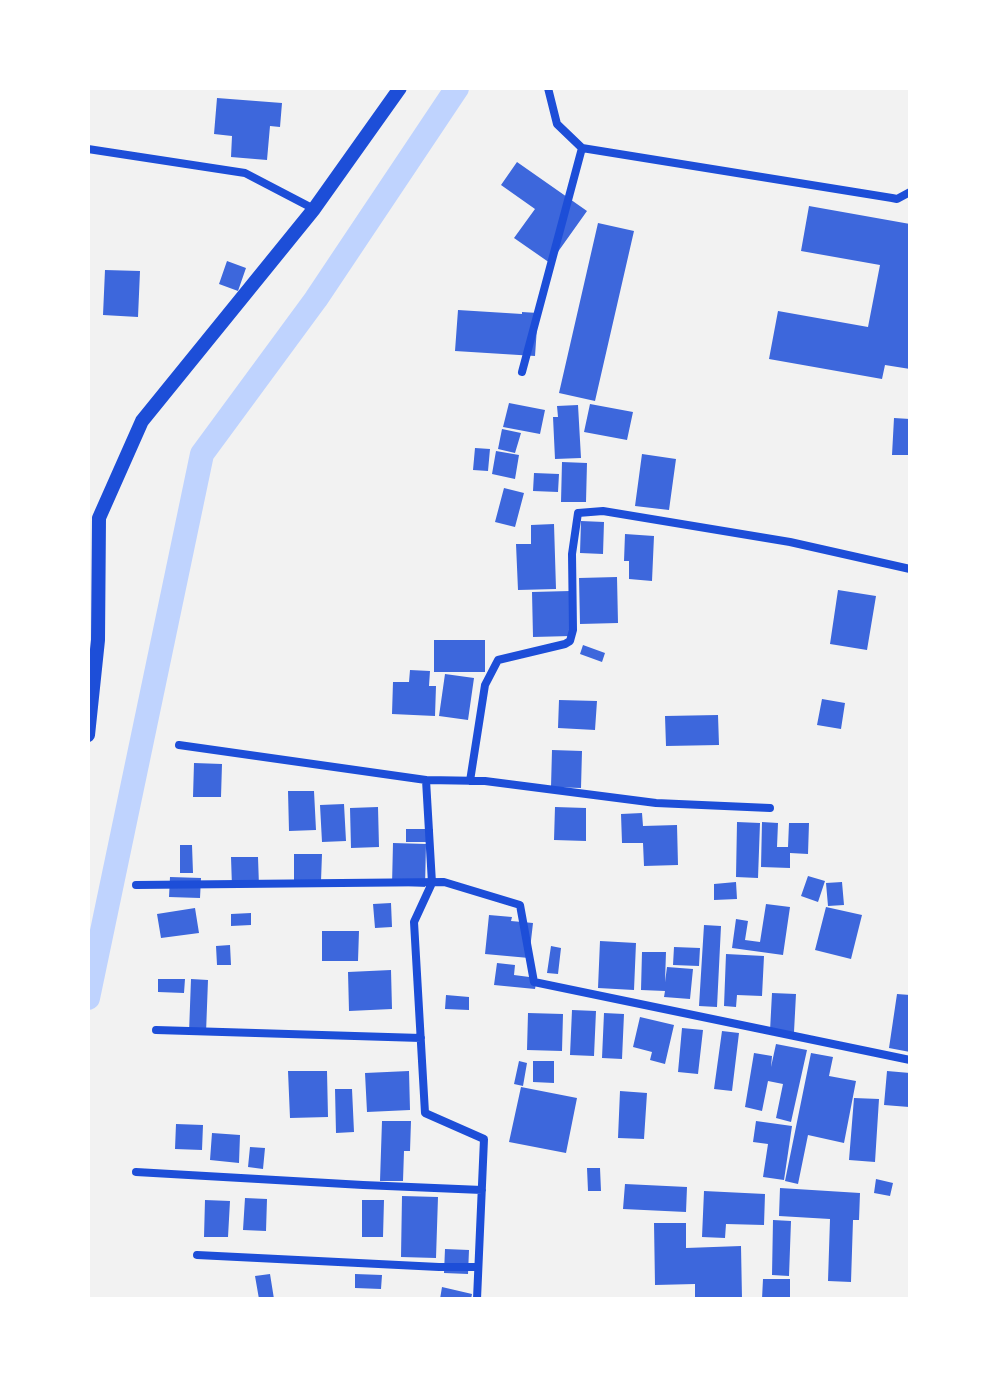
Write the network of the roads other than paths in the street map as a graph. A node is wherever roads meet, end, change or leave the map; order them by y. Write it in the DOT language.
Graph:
graph roads {
  1 [pos="400,88"];
  2 [pos="548,88"];
  3 [pos="582,148"];
  4 [pos="88,149"];
  5 [pos="910,192"];
  6 [pos="314,209"];
  7 [pos="522,372"];
  8 [pos="910,569"];
  9 [pos="93,640"];
  10 [pos="88,735"];
  11 [pos="179,745"];
  12 [pos="426,780"];
  13 [pos="470,781"];
  14 [pos="770,808"];
  15 [pos="432,883"];
  16 [pos="136,885"];
  17 [pos="156,1030"];
  18 [pos="421,1038"];
  19 [pos="910,1060"];
  20 [pos="136,1172"];
  21 [pos="482,1190"];
  22 [pos="197,1255"];
  23 [pos="478,1267"];
  24 [pos="477,1299"];
  1 -- 6 [label="street"];
  2 -- 3 [label="street"];
  3 -- 5 [label="street"];
  3 -- 7 [label="street"];
  4 -- 6 [label="street"];
  6 -- 9 [label="street"];
  8 -- 13 [label="street"];
  9 -- 10 [label="street"];
  11 -- 12 [label="street"];
  12 -- 13 [label="street"];
  12 -- 15 [label="street"];
  13 -- 14 [label="street"];
  15 -- 16 [label="street"];
  15 -- 18 [label="street"];
  15 -- 19 [label="street"];
  17 -- 18 [label="street"];
  18 -- 21 [label="street"];
  20 -- 21 [label="street"];
  21 -- 23 [label="street"];
  22 -- 23 [label="street"];
  23 -- 24 [label="street"];
}
